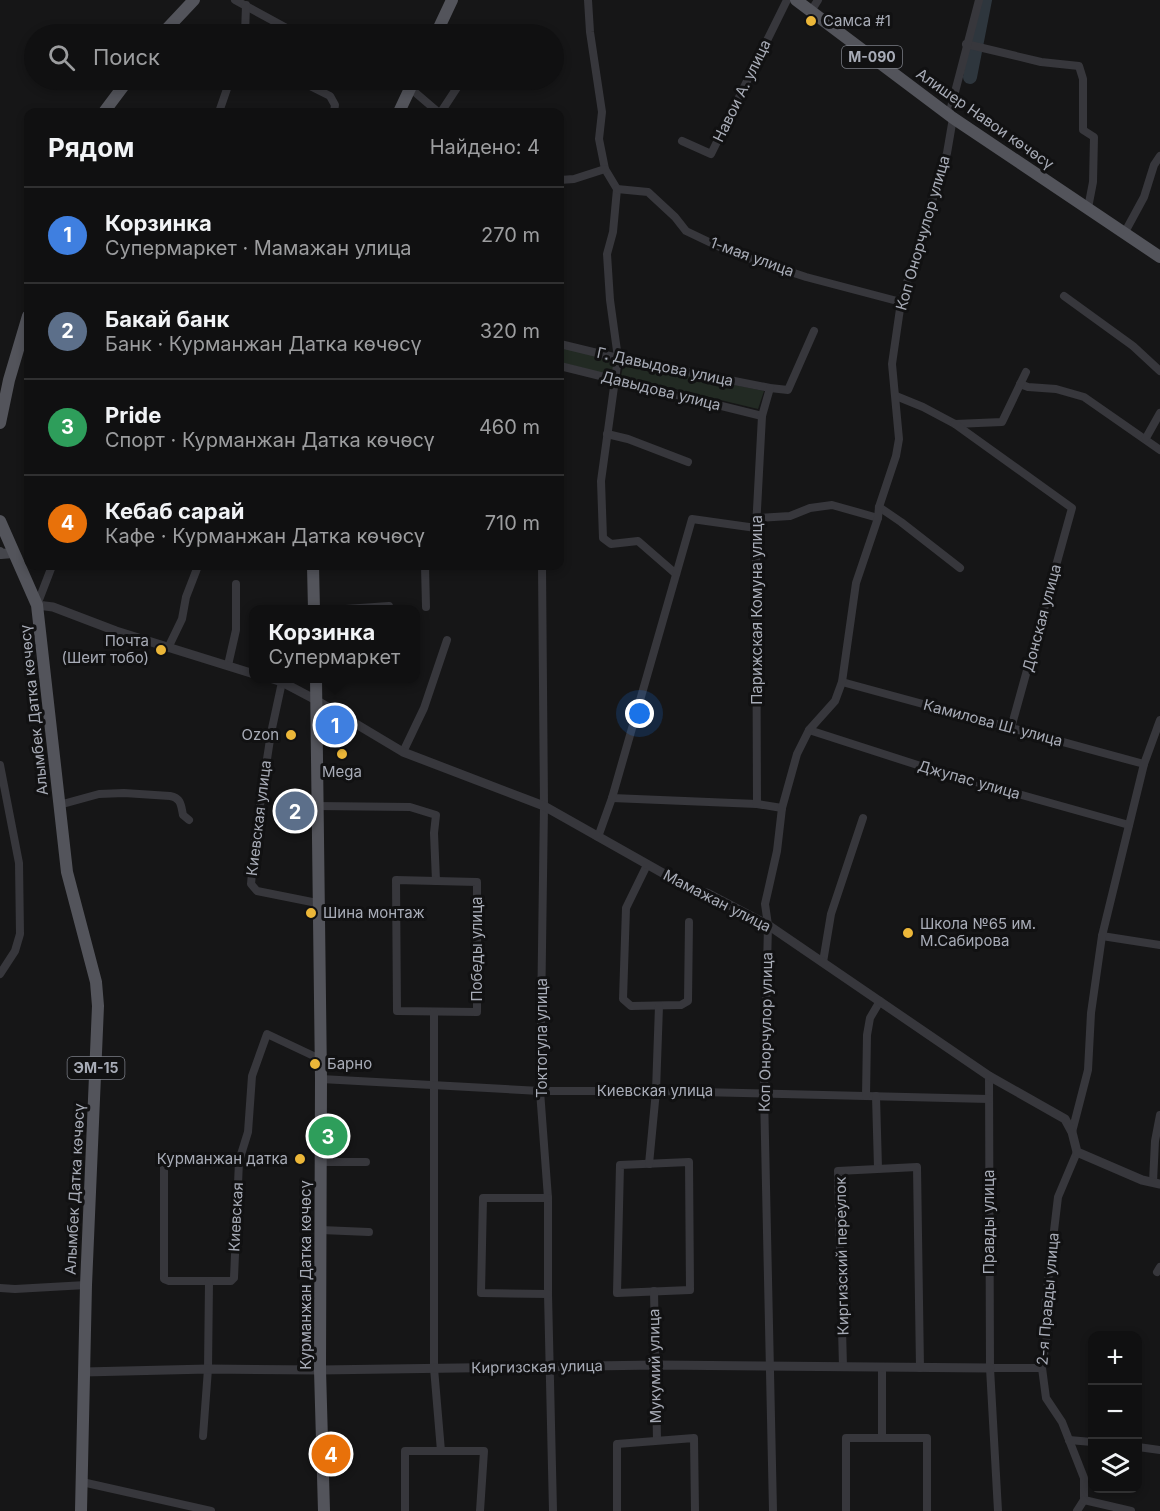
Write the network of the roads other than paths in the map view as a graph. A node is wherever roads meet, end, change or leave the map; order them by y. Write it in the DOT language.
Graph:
graph roads {
  1 [pos="194,0"];
  2 [pos="234,0"];
  3 [pos="452,0"];
  4 [pos="588,0"];
  5 [pos="787,0"];
  6 [pos="796,0"];
  7 [pos="818,0"];
  8 [pos="979,0"];
  9 [pos="246,5"];
  10 [pos="811,12"];
  11 [pos="171,24"];
  12 [pos="245,24"];
  13 [pos="278,24"];
  14 [pos="441,24"];
  15 [pos="966,44"];
  16 [pos="121,90"];
  17 [pos="227,90"];
  18 [pos="318,90"];
  19 [pos="409,90"];
  20 [pos="418,90"];
  21 [pos="455,90"];
  22 [pos="109,108"];
  23 [pos="220,108"];
  24 [pos="335,108"];
  25 [pos="401,108"];
  26 [pos="435,108"];
  27 [pos="442,108"];
  28 [pos="951,116"];
  29 [pos="682,141"];
  30 [pos="1160,156"];
  31 [pos="605,169"];
  32 [pos="564,179"];
  33 [pos="617,189"];
  34 [pos="1088,208"];
  35 [pos="1125,232"];
  36 [pos="1160,257"];
  37 [pos="1064,296"];
  38 [pos="901,302"];
  39 [pos="814,331"];
  40 [pos="24,336"];
  41 [pos="564,345"];
  42 [pos="618,358"];
  43 [pos="564,367"];
  44 [pos="1160,371"];
  45 [pos="1026,372"];
  46 [pos="615,379"];
  47 [pos="1020,384"];
  48 [pos="770,388"];
  49 [pos="896,396"];
  50 [pos="1160,413"];
  51 [pos="762,416"];
  52 [pos="0,423"];
  53 [pos="955,424"];
  54 [pos="607,434"];
  55 [pos="1146,438"];
  56 [pos="1160,450"];
  57 [pos="688,462"];
  58 [pos="879,507"];
  59 [pos="757,518"];
  60 [pos="878,518"];
  61 [pos="0,521"];
  62 [pos="756,528"];
  63 [pos="0,552"];
  64 [pos="13,553"];
  65 [pos="960,568"];
  66 [pos="50,570"];
  67 [pos="196,570"];
  68 [pos="313,570"];
  69 [pos="425,570"];
  70 [pos="542,570"];
  71 [pos="676,574"];
  72 [pos="236,584"];
  73 [pos="37,605"];
  74 [pos="315,605"];
  75 [pos="426,607"];
  76 [pos="447,640"];
  77 [pos="168,648"];
  78 [pos="228,665"];
  79 [pos="249,672"];
  80 [pos="842,682"];
  81 [pos="282,683"];
  82 [pos="284,683"];
  83 [pos="316,683"];
  84 [pos="316,700"];
  85 [pos="1160,720"];
  86 [pos="1011,728"];
  87 [pos="809,730"];
  88 [pos="403,752"];
  89 [pos="1144,764"];
  90 [pos="0,765"];
  91 [pos="612,798"];
  92 [pos="757,804"];
  93 [pos="59,805"];
  94 [pos="317,806"];
  95 [pos="544,806"];
  96 [pos="782,808"];
  97 [pos="863,818"];
  98 [pos="189,820"];
  99 [pos="1129,825"];
  100 [pos="598,837"];
  101 [pos="647,865"];
  102 [pos="436,881"];
  103 [pos="317,903"];
  104 [pos="689,922"];
  105 [pos="768,925"];
  106 [pos="1102,936"];
  107 [pos="1160,945"];
  108 [pos="823,962"];
  109 [pos="0,974"];
  110 [pos="880,1001"];
  111 [pos="659,1006"];
  112 [pos="434,1012"];
  113 [pos="320,1059"];
  114 [pos="989,1076"];
  115 [pos="321,1079"];
  116 [pos="435,1084"];
  117 [pos="656,1090"];
  118 [pos="540,1091"];
  119 [pos="764,1093"];
  120 [pos="866,1095"];
  121 [pos="876,1096"];
  122 [pos="989,1099"];
  123 [pos="1160,1115"];
  124 [pos="1072,1132"];
  125 [pos="1077,1152"];
  126 [pos="164,1160"];
  127 [pos="321,1162"];
  128 [pos="366,1162"];
  129 [pos="649,1164"];
  130 [pos="878,1168"];
  131 [pos="1156,1183"];
  132 [pos="548,1198"];
  133 [pos="321,1230"];
  134 [pos="369,1232"];
  135 [pos="209,1282"];
  136 [pos="86,1285"];
  137 [pos="0,1288"];
  138 [pos="654,1291"];
  139 [pos="548,1294"];
  140 [pos="656,1365"];
  141 [pos="770,1366"];
  142 [pos="843,1367"];
  143 [pos="882,1367"];
  144 [pos="434,1368"];
  145 [pos="549,1368"];
  146 [pos="920,1368"];
  147 [pos="990,1368"];
  148 [pos="1041,1368"];
  149 [pos="208,1369"];
  150 [pos="320,1370"];
  151 [pos="84,1372"];
  152 [pos="203,1436"];
  153 [pos="882,1437"];
  154 [pos="657,1440"];
  155 [pos="1069,1440"];
  156 [pos="1088,1442"];
  157 [pos="1142,1448"];
  158 [pos="1160,1450"];
  159 [pos="441,1451"];
  160 [pos="82,1482"];
  161 [pos="1084,1500"];
  162 [pos="81,1511"];
  163 [pos="211,1511"];
  164 [pos="324,1511"];
  165 [pos="405,1511"];
  166 [pos="480,1511"];
  167 [pos="553,1511"];
  168 [pos="617,1511"];
  169 [pos="695,1511"];
  170 [pos="772,1511"];
  171 [pos="846,1511"];
  172 [pos="927,1511"];
  173 [pos="998,1511"];
  174 [pos="1077,1511"];
  175 [pos="1131,1511"];
  1 -- 11 [label="main road"];
  2 -- 9 [label="street"];
  3 -- 14 [label="main road"];
  4 -- 31 [label="street"];
  5 -- 29 [label="street, Навои А. улица"];
  6 -- 10 [label="main road, Алишер Навои көчөсү / М-090"];
  7 -- 10 [label="street"];
  8 -- 15 [label="street, Коп Онорчулор улица"];
  9 -- 12 [label="street"];
  9 -- 13 [label="street"];
  10 -- 28 [label="main road, Алишер Навои көчөсү / М-090"];
  15 -- 28 [label="street, Коп Онорчулор улица"];
  15 -- 34 [label="street"];
  16 -- 22 [label="main road"];
  17 -- 23 [label="street"];
  18 -- 24 [label="street"];
  19 -- 25 [label="main road"];
  20 -- 26 [label="street"];
  21 -- 27 [label="street"];
  28 -- 34 [label="main road, Алишер Навои көчөсү / М-090"];
  28 -- 38 [label="street, Коп Онорчулор улица"];
  30 -- 35 [label="street"];
  31 -- 32 [label="street"];
  31 -- 33 [label="street"];
  33 -- 38 [label="street, 1-мая улица"];
  33 -- 42 [label="street"];
  34 -- 35 [label="main road, Алишер Навои көчөсү / М-090"];
  35 -- 36 [label="main road, Алишер Навои көчөсү / М-090"];
  37 -- 44 [label="street"];
  38 -- 49 [label="street, Коп Онорчулор улица"];
  39 -- 48 [label="street"];
  40 -- 52 [label="main road"];
  41 -- 42 [label="street, Г. Давыдова улица"];
  42 -- 46 [label="street"];
  42 -- 48 [label="street, Г. Давыдова улица"];
  43 -- 46 [label="street, Давыдова улица"];
  45 -- 47 [label="street"];
  46 -- 51 [label="street, Давыдова улица"];
  46 -- 54 [label="street"];
  47 -- 53 [label="street"];
  47 -- 55 [label="street"];
  48 -- 51 [label="street, Парижская Комуна улица"];
  49 -- 53 [label="street"];
  49 -- 58 [label="street, Коп Онорчулор улица"];
  50 -- 55 [label="street"];
  51 -- 59 [label="street, Парижская Комуна улица"];
  53 -- 86 [label="street, Донская улица"];
  54 -- 57 [label="street"];
  54 -- 71 [label="street"];
  55 -- 56 [label="street"];
  58 -- 60 [label="street, Коп Онорчулор улица"];
  58 -- 65 [label="street"];
  59 -- 60 [label="street"];
  59 -- 62 [label="street, Парижская Комуна улица"];
  60 -- 80 [label="street, Коп Онорчулор улица"];
  61 -- 64 [label="main road, Алымбек Датка көчөсү"];
  62 -- 71 [label="street"];
  62 -- 92 [label="street, Парижская Комуна улица"];
  63 -- 64 [label="main road"];
  64 -- 73 [label="main road, Алымбек Датка көчөсү"];
  66 -- 73 [label="street"];
  67 -- 77 [label="street"];
  68 -- 74 [label="main road"];
  69 -- 75 [label="street"];
  70 -- 95 [label="street, Токтогула улица"];
  71 -- 91 [label="street"];
  72 -- 78 [label="street"];
  73 -- 77 [label="street"];
  73 -- 93 [label="main road, Алымбек Датка көчөсү / ЭМ-15"];
  76 -- 88 [label="street"];
  77 -- 78 [label="street"];
  78 -- 79 [label="street"];
  80 -- 86 [label="street, Камилова Ш. улица"];
  80 -- 87 [label="street, Коп Онорчулор улица"];
  81 -- 103 [label="street, Киевская улица"];
  82 -- 84 [label="street, Мамажан улица"];
  83 -- 84 [label="main road, Курманжан Датка көчөсү"];
  84 -- 88 [label="street, Мамажан улица"];
  84 -- 94 [label="main road, Курманжан Датка көчөсү"];
  85 -- 89 [label="street"];
  86 -- 89 [label="street, Камилова Ш. улица"];
  87 -- 96 [label="street, Коп Онорчулор улица"];
  87 -- 99 [label="street, Джупас улица"];
  88 -- 95 [label="street, Мамажан улица"];
  89 -- 99 [label="street"];
  90 -- 109 [label="street"];
  91 -- 92 [label="street"];
  91 -- 100 [label="street"];
  92 -- 96 [label="street"];
  93 -- 98 [label="street"];
  93 -- 136 [label="main road, Алымбек Датка көчөсү / ЭМ-15"];
  94 -- 102 [label="street"];
  94 -- 103 [label="main road, Курманжан Датка көчөсү"];
  95 -- 100 [label="street, Мамажан улица"];
  95 -- 118 [label="street, Токтогула улица"];
  96 -- 105 [label="street, Коп Онорчулор улица"];
  97 -- 108 [label="street"];
  99 -- 106 [label="street"];
  100 -- 101 [label="street, Мамажан улица"];
  101 -- 105 [label="street, Мамажан улица"];
  101 -- 111 [label="street"];
  102 -- 112 [label="street, Победы улица"];
  102 -- 112 [label="street, Победы улица"];
  103 -- 113 [label="main road, Курманжан Датка көчөсү"];
  104 -- 111 [label="street"];
  105 -- 108 [label="street, Мамажан улица"];
  105 -- 119 [label="street, Коп Онорчулор улица"];
  106 -- 107 [label="street"];
  106 -- 124 [label="street"];
  108 -- 110 [label="street, Мамажан улица"];
  110 -- 114 [label="street, Мамажан улица"];
  110 -- 120 [label="street"];
  111 -- 117 [label="street"];
  112 -- 116 [label="street"];
  113 -- 115 [label="main road, Курманжан Датка көчөсү"];
  113 -- 135 [label="street, Киевская"];
  114 -- 122 [label="street, Правды улица"];
  114 -- 124 [label="street, Мамажан улица"];
  115 -- 116 [label="street, Киевская улица"];
  115 -- 127 [label="main road, Курманжан Датка көчөсү"];
  116 -- 118 [label="street, Киевская улица"];
  116 -- 144 [label="street"];
  117 -- 118 [label="street, Киевская улица"];
  117 -- 119 [label="street, Киевская улица"];
  117 -- 129 [label="street"];
  118 -- 132 [label="street, Токтогула улица"];
  119 -- 120 [label="street, Киевская улица"];
  119 -- 141 [label="street, Коп Онорчулор улица"];
  120 -- 121 [label="street, Киевская улица"];
  121 -- 122 [label="street, Киевская улица"];
  121 -- 130 [label="street"];
  122 -- 147 [label="street, Правды улица"];
  123 -- 131 [label="street"];
  124 -- 125 [label="street"];
  125 -- 131 [label="street"];
  125 -- 148 [label="street, 2-я Правды улица"];
  126 -- 135 [label="street"];
  127 -- 128 [label="street"];
  127 -- 133 [label="main road, Курманжан Датка көчөсү"];
  129 -- 138 [label="street, Мукумий улица"];
  129 -- 138 [label="street, Мукумий улица"];
  130 -- 142 [label="street, Киргизский переулок"];
  130 -- 146 [label="street, Киргизский переулок"];
  132 -- 139 [label="street, Токтогула улица"];
  132 -- 139 [label="street"];
  133 -- 134 [label="street"];
  133 -- 150 [label="main road, Курманжан Датка көчөсү"];
  135 -- 149 [label="street"];
  136 -- 137 [label="street"];
  136 -- 151 [label="main road, Алымбек Датка көчөсү / ЭМ-15"];
  138 -- 140 [label="street, Мукумий улица"];
  139 -- 145 [label="street, Токтогула улица"];
  140 -- 141 [label="street, Киргизская улица"];
  140 -- 145 [label="street, Киргизская улица"];
  140 -- 154 [label="street, Мукумий улица"];
  141 -- 142 [label="street, Киргизская улица"];
  141 -- 170 [label="street, Коп Онорчулор улица"];
  142 -- 143 [label="street, Киргизская улица"];
  143 -- 146 [label="street, Киргизская улица"];
  143 -- 153 [label="street"];
  144 -- 145 [label="street, Киргизская улица"];
  144 -- 150 [label="street, Киргизская улица"];
  144 -- 159 [label="street"];
  145 -- 167 [label="street, Токтогула улица"];
  146 -- 147 [label="street, Киргизская улица"];
  147 -- 148 [label="street"];
  147 -- 173 [label="street, Правды улица"];
  148 -- 155 [label="street, 2-я Правды улица"];
  149 -- 150 [label="street, Киргизская улица"];
  149 -- 151 [label="street, Киргизская улица"];
  149 -- 152 [label="street"];
  150 -- 164 [label="main road, Курманжан Датка көчөсү"];
  151 -- 160 [label="main road, Алымбек Датка көчөсү / ЭМ-15"];
  153 -- 171 [label="street"];
  153 -- 172 [label="street"];
  154 -- 168 [label="street"];
  154 -- 169 [label="street"];
  155 -- 156 [label="street"];
  155 -- 161 [label="street, 2-я Правды улица"];
  157 -- 158 [label="street"];
  159 -- 165 [label="street"];
  159 -- 166 [label="street"];
  160 -- 162 [label="main road, Алымбек Датка көчөсү / ЭМ-15"];
  160 -- 163 [label="street"];
  161 -- 174 [label="street"];
  161 -- 175 [label="street"];
}
